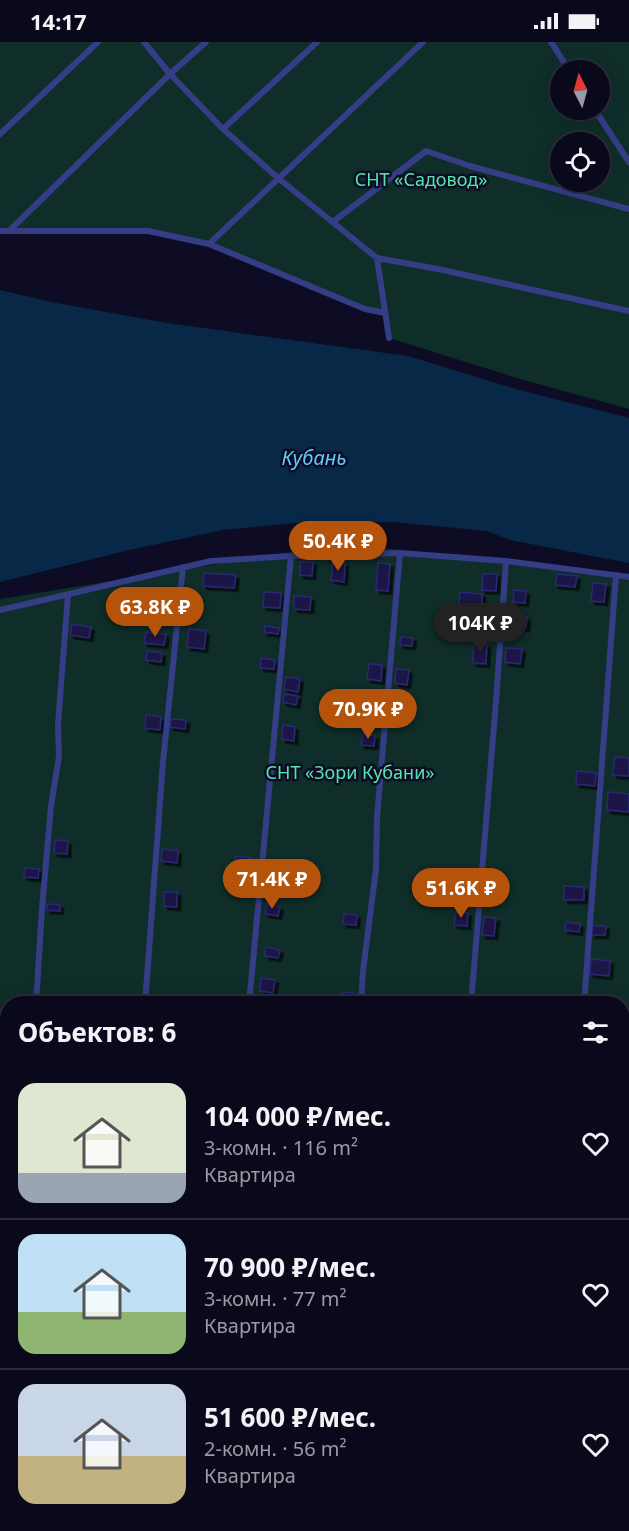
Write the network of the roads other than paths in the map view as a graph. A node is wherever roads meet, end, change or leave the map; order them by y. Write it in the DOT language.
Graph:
graph roads {
  1 [pos="98,42"];
  2 [pos="144,42"];
  3 [pos="206,42"];
  4 [pos="317,42"];
  5 [pos="423,42"];
  6 [pos="551,42"];
  7 [pos="563,60"];
  8 [pos="170,74"];
  9 [pos="602,120"];
  10 [pos="223,129"];
  11 [pos="0,134"];
  12 [pos="629,162"];
  13 [pos="278,178"];
  14 [pos="629,209"];
  15 [pos="334,221"];
  16 [pos="0,231"];
  17 [pos="9,231"];
  18 [pos="209,244"];
  19 [pos="377,258"];
  20 [pos="629,311"];
  21 [pos="385,313"];
  22 [pos="389,338"];
  23 [pos="400,553"];
  24 [pos="291,556"];
  25 [pos="506,561"];
  26 [pos="183,567"];
  27 [pos="616,575"];
  28 [pos="629,577"];
  29 [pos="68,594"];
  30 [pos="0,610"];
  31 [pos="37,996"];
  32 [pos="146,996"];
  33 [pos="250,996"];
  34 [pos="361,996"];
  35 [pos="472,996"];
  36 [pos="585,996"];
  1 -- 11 [label="lane"];
  2 -- 8 [label="lane"];
  3 -- 8 [label="lane"];
  4 -- 10 [label="lane"];
  5 -- 13 [label="lane"];
  6 -- 7 [label="lane"];
  8 -- 10 [label="lane"];
  8 -- 17 [label="lane"];
  9 -- 12 [label="lane"];
  10 -- 13 [label="lane"];
  13 -- 15 [label="lane"];
  13 -- 18 [label="lane"];
  14 -- 15 [label="lane"];
  15 -- 19 [label="lane"];
  16 -- 17 [label="lane"];
  17 -- 18 [label="lane"];
  18 -- 21 [label="lane"];
  19 -- 20 [label="lane"];
  19 -- 21 [label="lane"];
  21 -- 22 [label="lane"];
  23 -- 24 [label="lane"];
  23 -- 25 [label="lane"];
  23 -- 34 [label="lane"];
  24 -- 26 [label="lane"];
  24 -- 33 [label="lane"];
  25 -- 27 [label="lane"];
  25 -- 35 [label="lane"];
  26 -- 29 [label="lane"];
  26 -- 32 [label="lane"];
  27 -- 28 [label="lane"];
  27 -- 36 [label="lane"];
  29 -- 30 [label="lane"];
  29 -- 31 [label="lane"];
}
